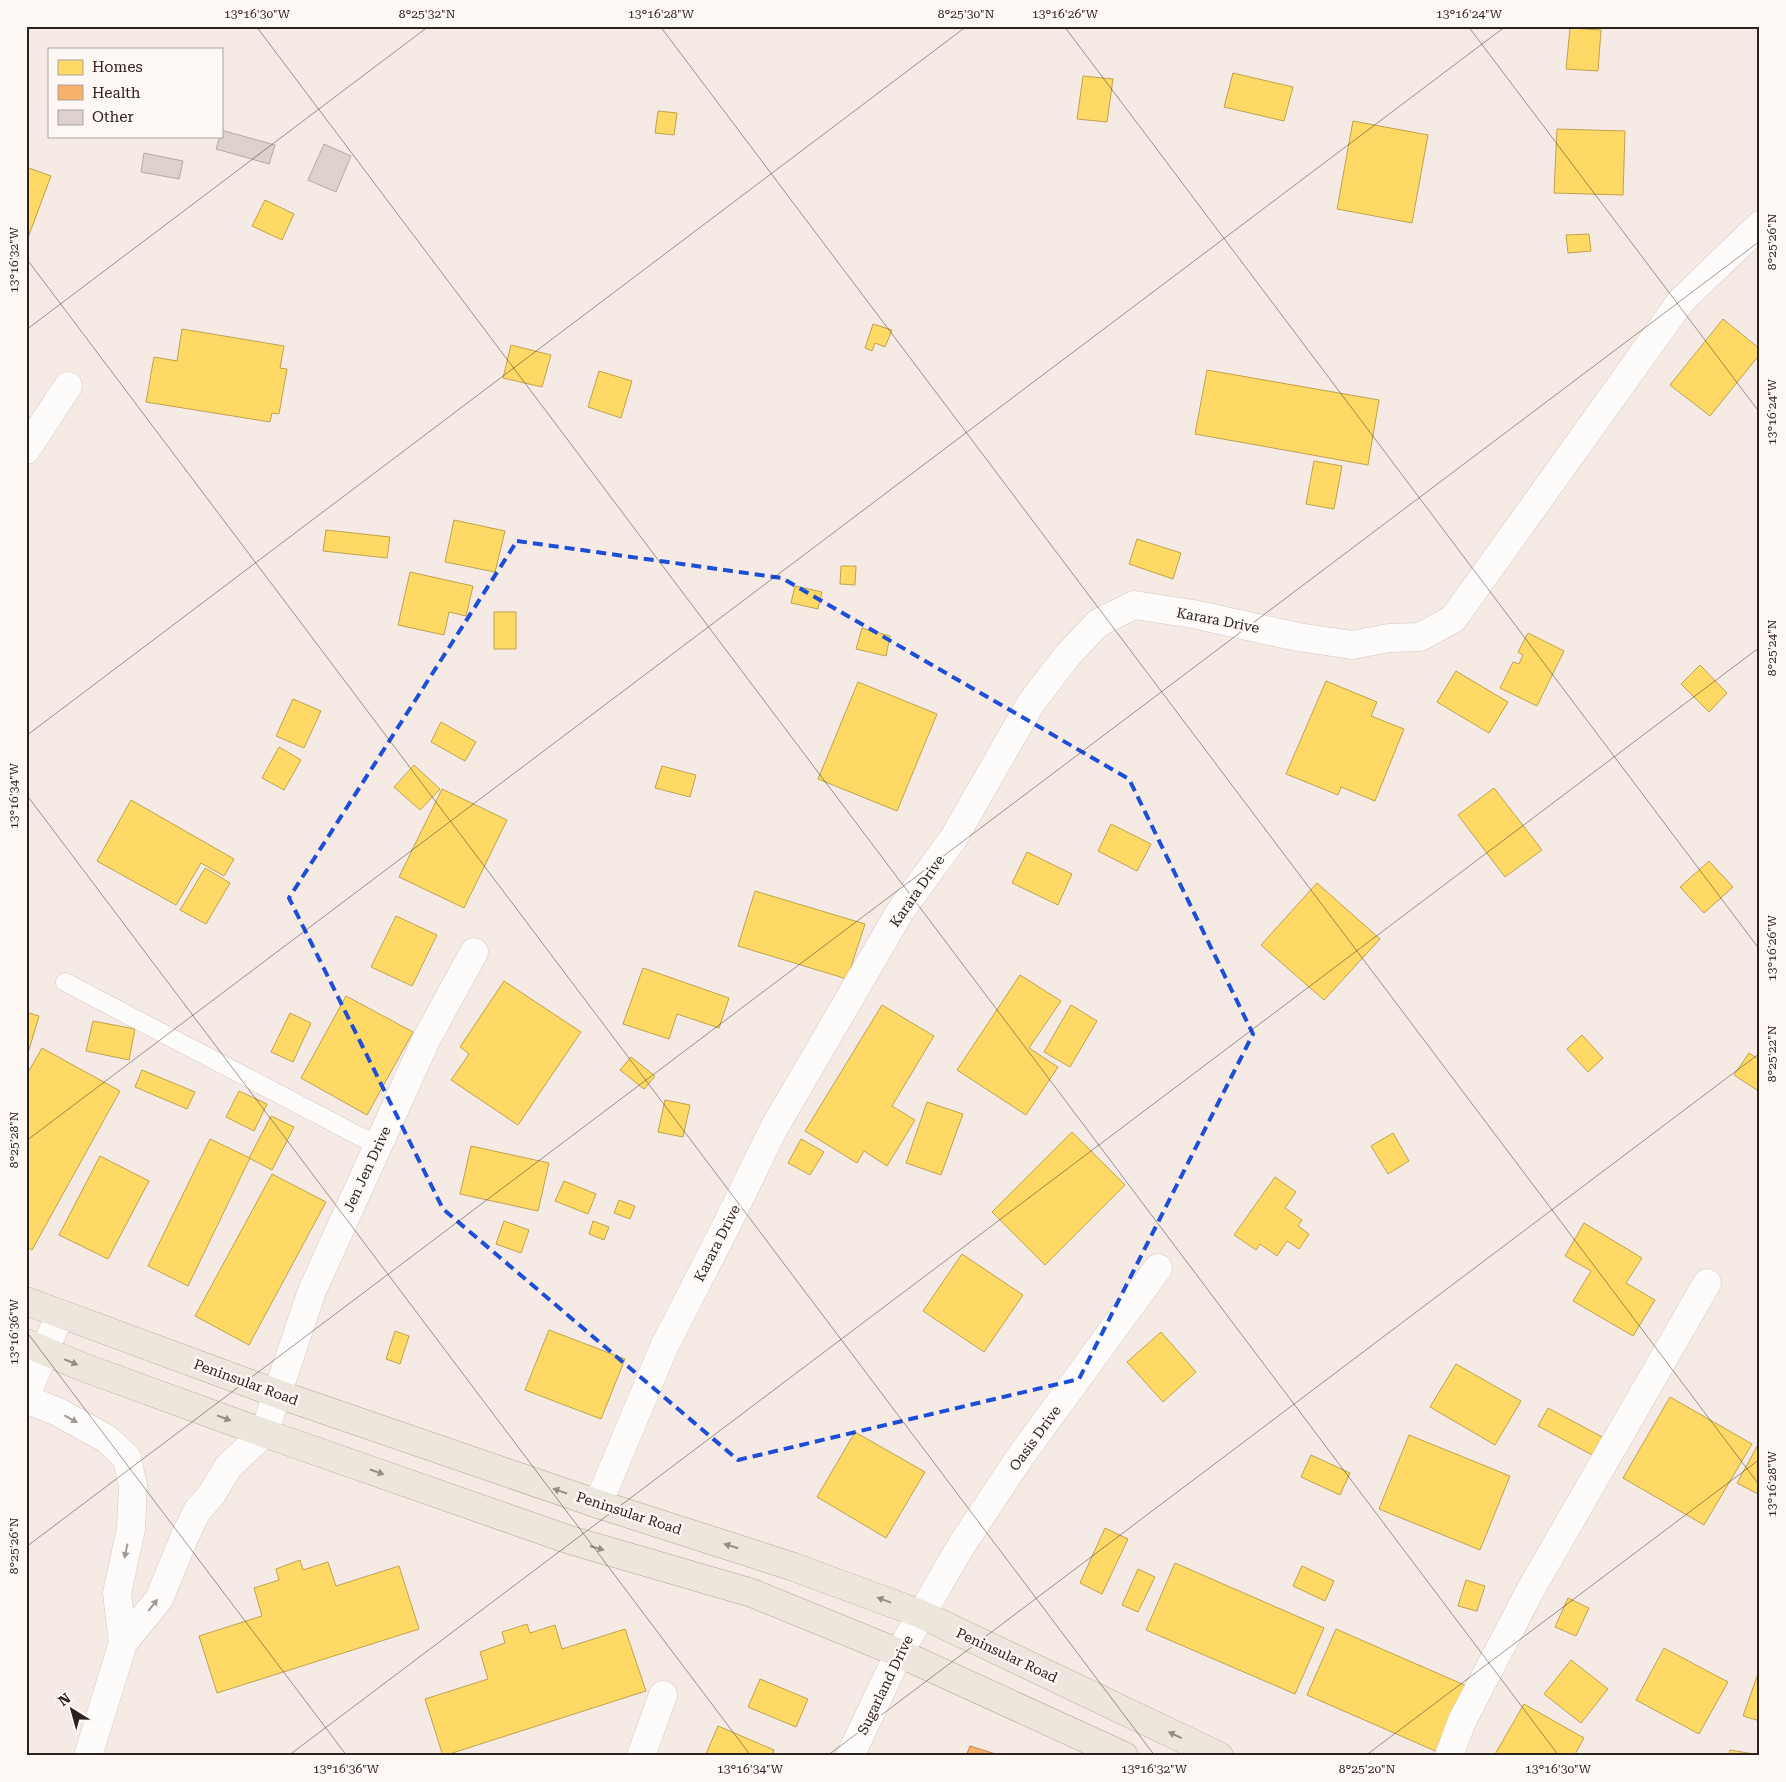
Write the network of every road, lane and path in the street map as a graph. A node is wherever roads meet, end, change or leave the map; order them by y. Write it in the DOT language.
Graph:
graph roads {
  1 [pos="1760,225"];
  2 [pos="68,386"];
  3 [pos="26,450"];
  4 [pos="474,952"];
  5 [pos="64,982"];
  6 [pos="378,1146"];
  7 [pos="1158,1268"];
  8 [pos="1706,1282"];
  9 [pos="26,1300"];
  10 [pos="60,1314"];
  11 [pos="36,1347"];
  12 [pos="278,1394"];
  13 [pos="26,1395"];
  14 [pos="26,1399"];
  15 [pos="264,1433"];
  16 [pos="598,1504"];
  17 [pos="921,1614"];
  18 [pos="123,1643"];
  19 [pos="898,1652"];
  20 [pos="663,1695"];
  21 [pos="88,1756"];
  22 [pos="641,1756"];
  23 [pos="850,1756"];
  24 [pos="1124,1756"];
  25 [pos="1219,1756"];
  26 [pos="1449,1756"];
  1 -- 16 [label="street, Karara Drive"];
  2 -- 3 [label="street"];
  4 -- 6 [label="street, Jen Jen Drive"];
  5 -- 6 [label="lane"];
  6 -- 12 [label="street, Jen Jen Drive"];
  7 -- 17 [label="street, Oasis Drive"];
  8 -- 26 [label="street"];
  9 -- 10 [label="main road, Peninsular Road"];
  10 -- 11 [label="street"];
  10 -- 12 [label="main road, Peninsular Road"];
  11 -- 13 [label="street"];
  11 -- 15 [label="main road, one-way"];
  12 -- 15 [label="street, Jen Jen Drive"];
  16 -- 12 [label="main road, Peninsular Road, one-way"];
  14 -- 18 [label="street, one-way"];
  18 -- 15 [label="street, one-way"];
  15 -- 19 [label="main road, one-way"];
  17 -- 16 [label="main road, Peninsular Road, one-way"];
  17 -- 19 [label="street, Sugarland Drive"];
  25 -- 17 [label="main road, Peninsular Road, one-way"];
  18 -- 21 [label="street"];
  19 -- 23 [label="street, Sugarland Drive"];
  19 -- 24 [label="main road"];
  20 -- 22 [label="street"];
}
